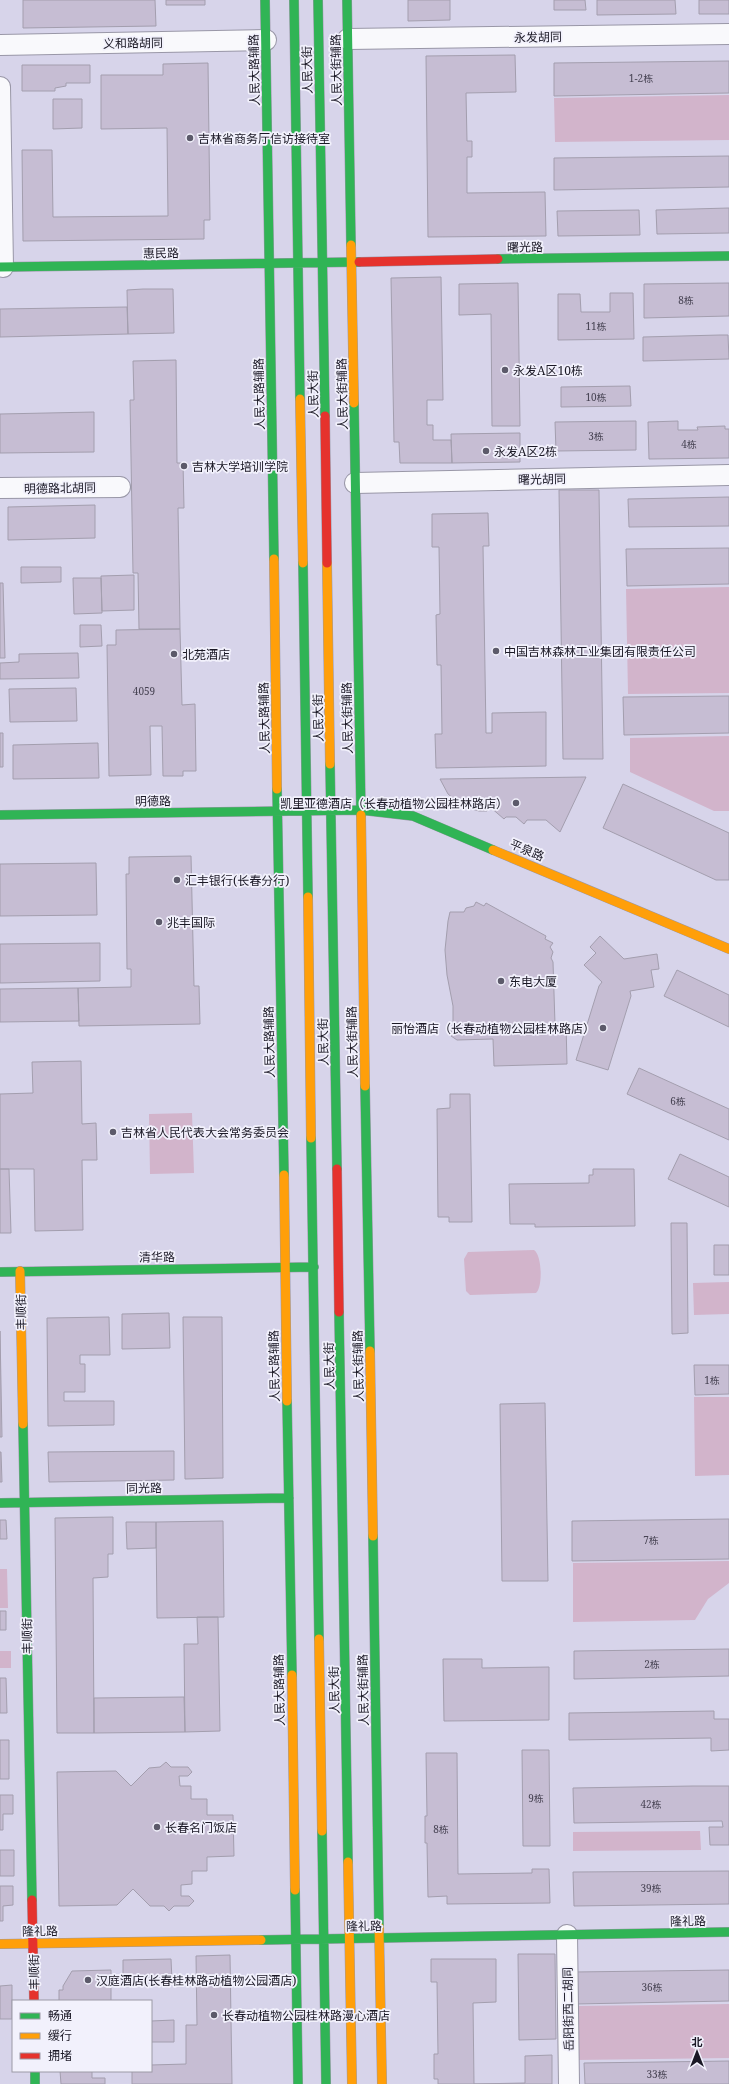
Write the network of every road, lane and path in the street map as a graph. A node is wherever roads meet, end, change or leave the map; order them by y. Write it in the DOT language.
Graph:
graph roads {
  1 [pos="265,0"];
  2 [pos="294,0"];
  3 [pos="318,0"];
  4 [pos="347,0"];
  5 [pos="729,34"];
  6 [pos="348,39"];
  7 [pos="266,40"];
  8 [pos="0,45"];
  9 [pos="0,87"];
  10 [pos="729,256"];
  11 [pos="322,262"];
  12 [pos="352,262"];
  13 [pos="269,263"];
  14 [pos="298,263"];
  15 [pos="1,267"];
  16 [pos="729,476"];
  17 [pos="355,483"];
  18 [pos="120,487"];
  19 [pos="0,488"];
  20 [pos="361,810"];
  21 [pos="307,811"];
  22 [pos="331,811"];
  23 [pos="278,812"];
  24 [pos="0,815"];
  25 [pos="729,949"];
  26 [pos="314,1266"];
  27 [pos="285,1267"];
  28 [pos="20,1271"];
  29 [pos="0,1272"];
  30 [pos="288,1498"];
  31 [pos="0,1503"];
  32 [pos="25,1503"];
  33 [pos="729,1932"];
  34 [pos="567,1935"];
  35 [pos="379,1937"];
  36 [pos="324,1938"];
  37 [pos="350,1938"];
  38 [pos="295,1939"];
  39 [pos="33,1943"];
  40 [pos="0,1944"];
  41 [pos="34,2000"];
  42 [pos="35,2072"];
  43 [pos="35,2084"];
  44 [pos="298,2084"];
  45 [pos="326,2084"];
  46 [pos="352,2084"];
  47 [pos="382,2084"];
  48 [pos="569,2084"];
  1 -- 7 [label="main road, 人民大路辅路"];
  2 -- 14 [label="main road, 人民大街"];
  3 -- 11 [label="main road, 人民大街"];
  4 -- 6 [label="main road, 人民大街辅路"];
  5 -- 6 [label="street, 永发胡同"];
  6 -- 12 [label="main road, 人民大街辅路"];
  7 -- 8 [label="street, 义和路胡同"];
  7 -- 13 [label="main road, 人民大路辅路"];
  9 -- 15 [label="street"];
  10 -- 12 [label="main road, 曙光路"];
  11 -- 12 [label="main road, 曙光路"];
  11 -- 14 [label="main road, 惠民路"];
  11 -- 22 [label="main road, 人民大街"];
  12 -- 17 [label="main road, 人民大街辅路"];
  13 -- 14 [label="main road, 惠民路"];
  13 -- 15 [label="main road, 惠民路"];
  13 -- 23 [label="main road, 人民大路辅路"];
  14 -- 21 [label="main road, 人民大街"];
  16 -- 17 [label="street, 曙光胡同"];
  17 -- 20 [label="main road, 人民大街辅路"];
  18 -- 19 [label="street, 明德路北胡同"];
  20 -- 22 [label="main road, 平泉路"];
  20 -- 25 [label="main road, 平泉路"];
  20 -- 35 [label="main road, 人民大街辅路"];
  21 -- 22 [label="main road, 平泉路"];
  21 -- 23 [label="main road, 明德路"];
  21 -- 26 [label="main road, 人民大街"];
  22 -- 37 [label="main road, 人民大街"];
  23 -- 24 [label="main road, 明德路"];
  23 -- 27 [label="main road, 人民大路辅路"];
  26 -- 27 [label="main road, 清华路"];
  26 -- 36 [label="main road, 人民大街"];
  27 -- 28 [label="main road, 清华路"];
  27 -- 30 [label="main road, 人民大路辅路"];
  28 -- 29 [label="main road, 清华路"];
  28 -- 32 [label="main road, 丰顺街"];
  30 -- 32 [label="main road, 同光路"];
  30 -- 38 [label="main road, 人民大路辅路"];
  31 -- 32 [label="main road, 同光路"];
  32 -- 39 [label="main road, 丰顺街"];
  33 -- 34 [label="main road, 隆礼路"];
  34 -- 35 [label="main road, 隆礼路"];
  34 -- 48 [label="street, 岳阳街西二胡同"];
  35 -- 37 [label="main road, 隆礼路"];
  35 -- 47 [label="main road, 人民大街辅路"];
  36 -- 37 [label="main road, 隆礼路"];
  36 -- 38 [label="main road, 隆礼路"];
  36 -- 45 [label="main road, 人民大街"];
  37 -- 46 [label="main road, 人民大街"];
  38 -- 39 [label="main road, 隆礼路"];
  38 -- 44 [label="main road, 人民大路辅路"];
  39 -- 40 [label="main road, 隆礼路"];
  39 -- 41 [label="main road, 丰顺街"];
  42 -- 43 [label="main road"];
}
